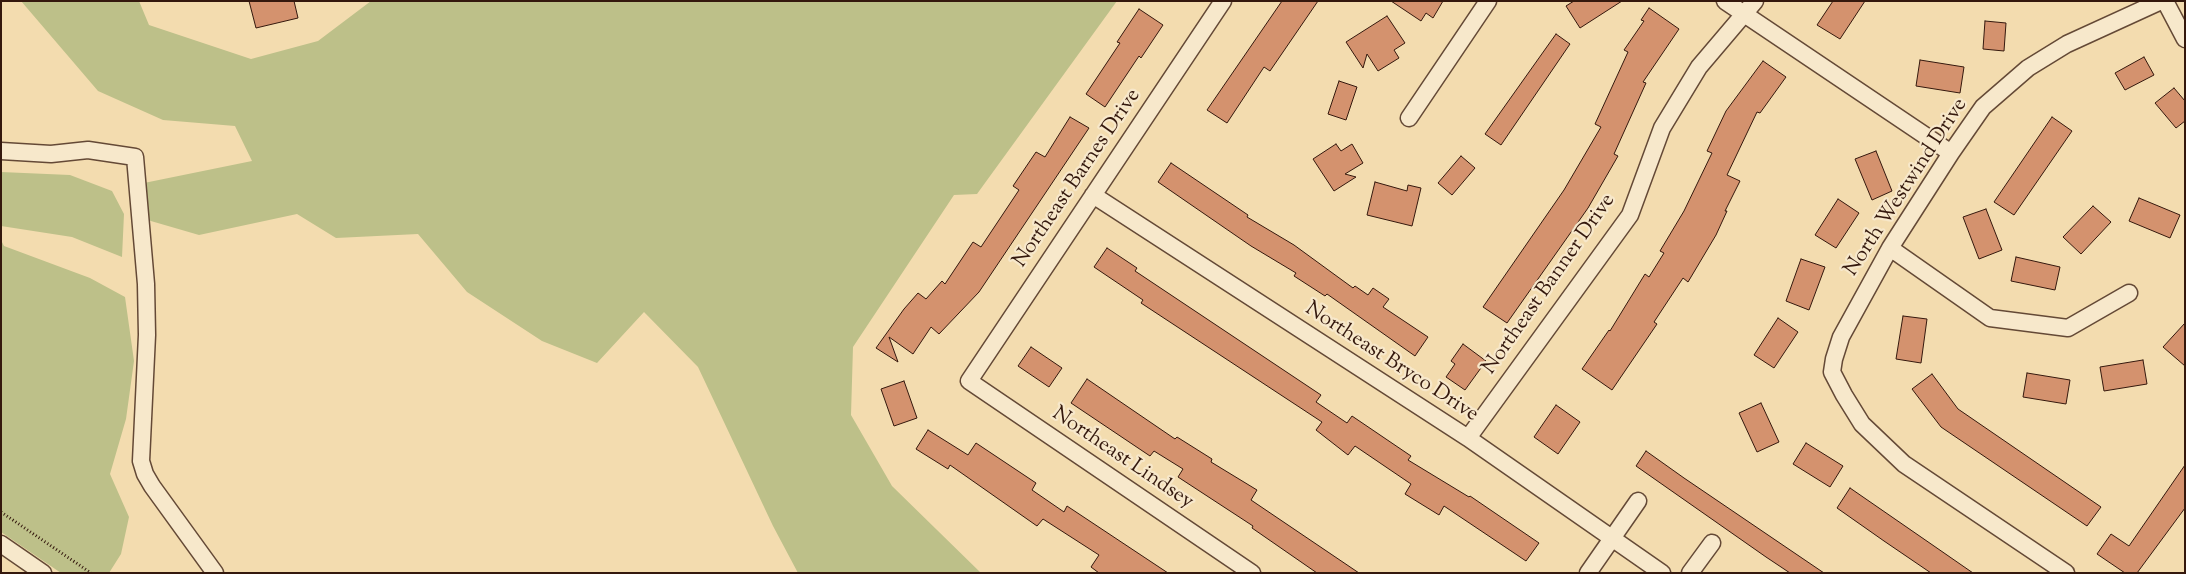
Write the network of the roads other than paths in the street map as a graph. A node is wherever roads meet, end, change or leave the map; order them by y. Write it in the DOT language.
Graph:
graph roads {
  1 [pos="1223,1"];
  2 [pos="1488,1"];
  3 [pos="1725,1"];
  4 [pos="1755,1"];
  5 [pos="2161,1"];
  6 [pos="2165,1"];
  7 [pos="1743,14"];
  8 [pos="2185,39"];
  9 [pos="1409,118"];
  10 [pos="1,151"];
  11 [pos="1951,153"];
  12 [pos="1093,195"];
  13 [pos="1890,248"];
  14 [pos="2129,293"];
  15 [pos="968,381"];
  16 [pos="1468,438"];
  17 [pos="1638,501"];
  18 [pos="1612,538"];
  19 [pos="1712,543"];
  20 [pos="1,544"];
  21 [pos="43,573"];
  22 [pos="215,573"];
  23 [pos="1252,573"];
  24 [pos="1588,573"];
  25 [pos="1662,573"];
  26 [pos="1690,573"];
  27 [pos="2066,573"];
  1 -- 12 [label="street, Northeast Barnes Drive"];
  2 -- 9 [label="street"];
  3 -- 7 [label="street"];
  4 -- 7 [label="street, Northeast Banner Drive"];
  5 -- 11 [label="street, North Westwind Drive"];
  6 -- 8 [label="street"];
  7 -- 11 [label="street"];
  7 -- 16 [label="street, Northeast Banner Drive"];
  10 -- 22 [label="street"];
  11 -- 13 [label="street, North Westwind Drive"];
  12 -- 15 [label="street, Northeast Barnes Drive"];
  12 -- 16 [label="street, Northeast Bryco Drive"];
  13 -- 14 [label="street"];
  13 -- 27 [label="street, North Westwind Drive"];
  15 -- 23 [label="street, Northeast Lindsey"];
  16 -- 18 [label="street, Northeast Bryco Drive"];
  17 -- 18 [label="street"];
  18 -- 24 [label="street"];
  18 -- 25 [label="street, Northeast Bryco Drive"];
  19 -- 26 [label="street"];
  20 -- 21 [label="street"];
}
